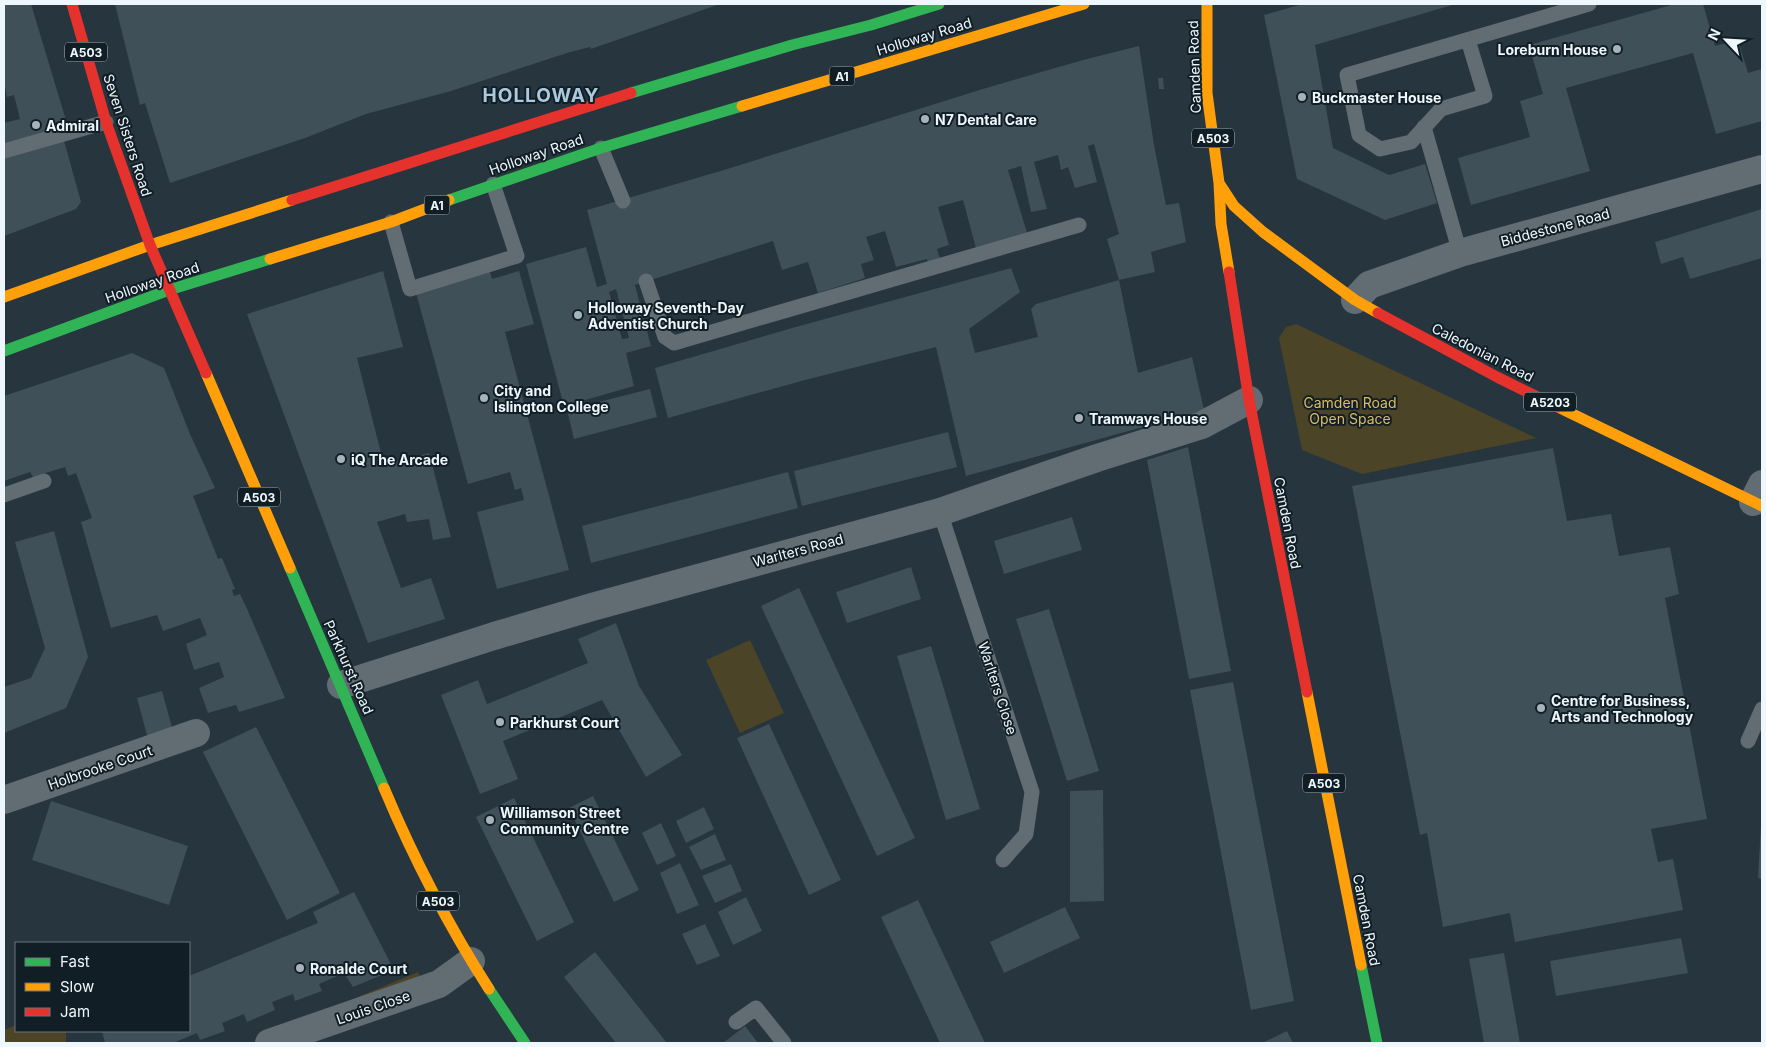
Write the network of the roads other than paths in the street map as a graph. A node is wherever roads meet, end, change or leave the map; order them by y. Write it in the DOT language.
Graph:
graph roads {
  1 [pos="72,4"];
  2 [pos="939,4"];
  3 [pos="1084,4"];
  4 [pos="1207,4"];
  5 [pos="1589,4"];
  6 [pos="1468,40"];
  7 [pos="106,122"];
  8 [pos="1424,127"];
  9 [pos="600,148"];
  10 [pos="4,151"];
  11 [pos="1762,169"];
  12 [pos="1219,183"];
  13 [pos="493,184"];
  14 [pos="623,201"];
  15 [pos="391,222"];
  16 [pos="1079,225"];
  17 [pos="150,246"];
  18 [pos="1460,253"];
  19 [pos="646,281"];
  20 [pos="169,290"];
  21 [pos="4,297"];
  22 [pos="1355,300"];
  23 [pos="4,350"];
  24 [pos="1249,400"];
  25 [pos="44,481"];
  26 [pos="4,495"];
  27 [pos="1759,497"];
  28 [pos="940,512"];
  29 [pos="341,685"];
  30 [pos="1762,709"];
  31 [pos="196,734"];
  32 [pos="1748,741"];
  33 [pos="4,800"];
  34 [pos="1003,860"];
  35 [pos="472,961"];
  36 [pos="736,1022"];
  37 [pos="269,1043"];
  38 [pos="526,1043"];
  39 [pos="784,1043"];
  40 [pos="1377,1043"];
  1 -- 7 [label="main road, Seven Sisters Road / A503"];
  2 -- 17 [label="main road, Holloway Road"];
  3 -- 9 [label="main road, Holloway Road / A1"];
  4 -- 12 [label="main road, Camden Road / A503"];
  5 -- 6 [label="lane"];
  6 -- 8 [label="lane"];
  6 -- 8 [label="lane"];
  7 -- 10 [label="lane"];
  7 -- 17 [label="main road, Seven Sisters Road / A503"];
  8 -- 18 [label="lane"];
  9 -- 13 [label="main road, Holloway Road / A1"];
  9 -- 14 [label="lane"];
  11 -- 18 [label="street, Biddestone Road"];
  12 -- 22 [label="main road, Caledonian Road / A5203"];
  12 -- 24 [label="main road, Camden Road / A503"];
  13 -- 15 [label="main road, Holloway Road / A1"];
  13 -- 15 [label="lane"];
  15 -- 20 [label="main road, Holloway Road / A1"];
  16 -- 19 [label="lane"];
  17 -- 20 [label="main road, A503"];
  17 -- 21 [label="main road, Holloway Road"];
  18 -- 22 [label="street, Biddestone Road"];
  20 -- 23 [label="main road, Holloway Road / A1"];
  20 -- 29 [label="main road, Parkhurst Road / A503"];
  22 -- 27 [label="main road, Caledonian Road / A5203"];
  24 -- 28 [label="street, Warlters Road"];
  24 -- 40 [label="main road, Camden Road / A503"];
  25 -- 26 [label="lane"];
  28 -- 29 [label="street, Warlters Road"];
  28 -- 34 [label="lane, Warlters Close"];
  29 -- 35 [label="main road, Parkhurst Road / A503"];
  30 -- 32 [label="lane"];
  31 -- 33 [label="street, Holbrooke Court"];
  35 -- 37 [label="street, Louis Close"];
  35 -- 38 [label="main road, Parkhurst Road / A503"];
  36 -- 39 [label="lane"];
}
